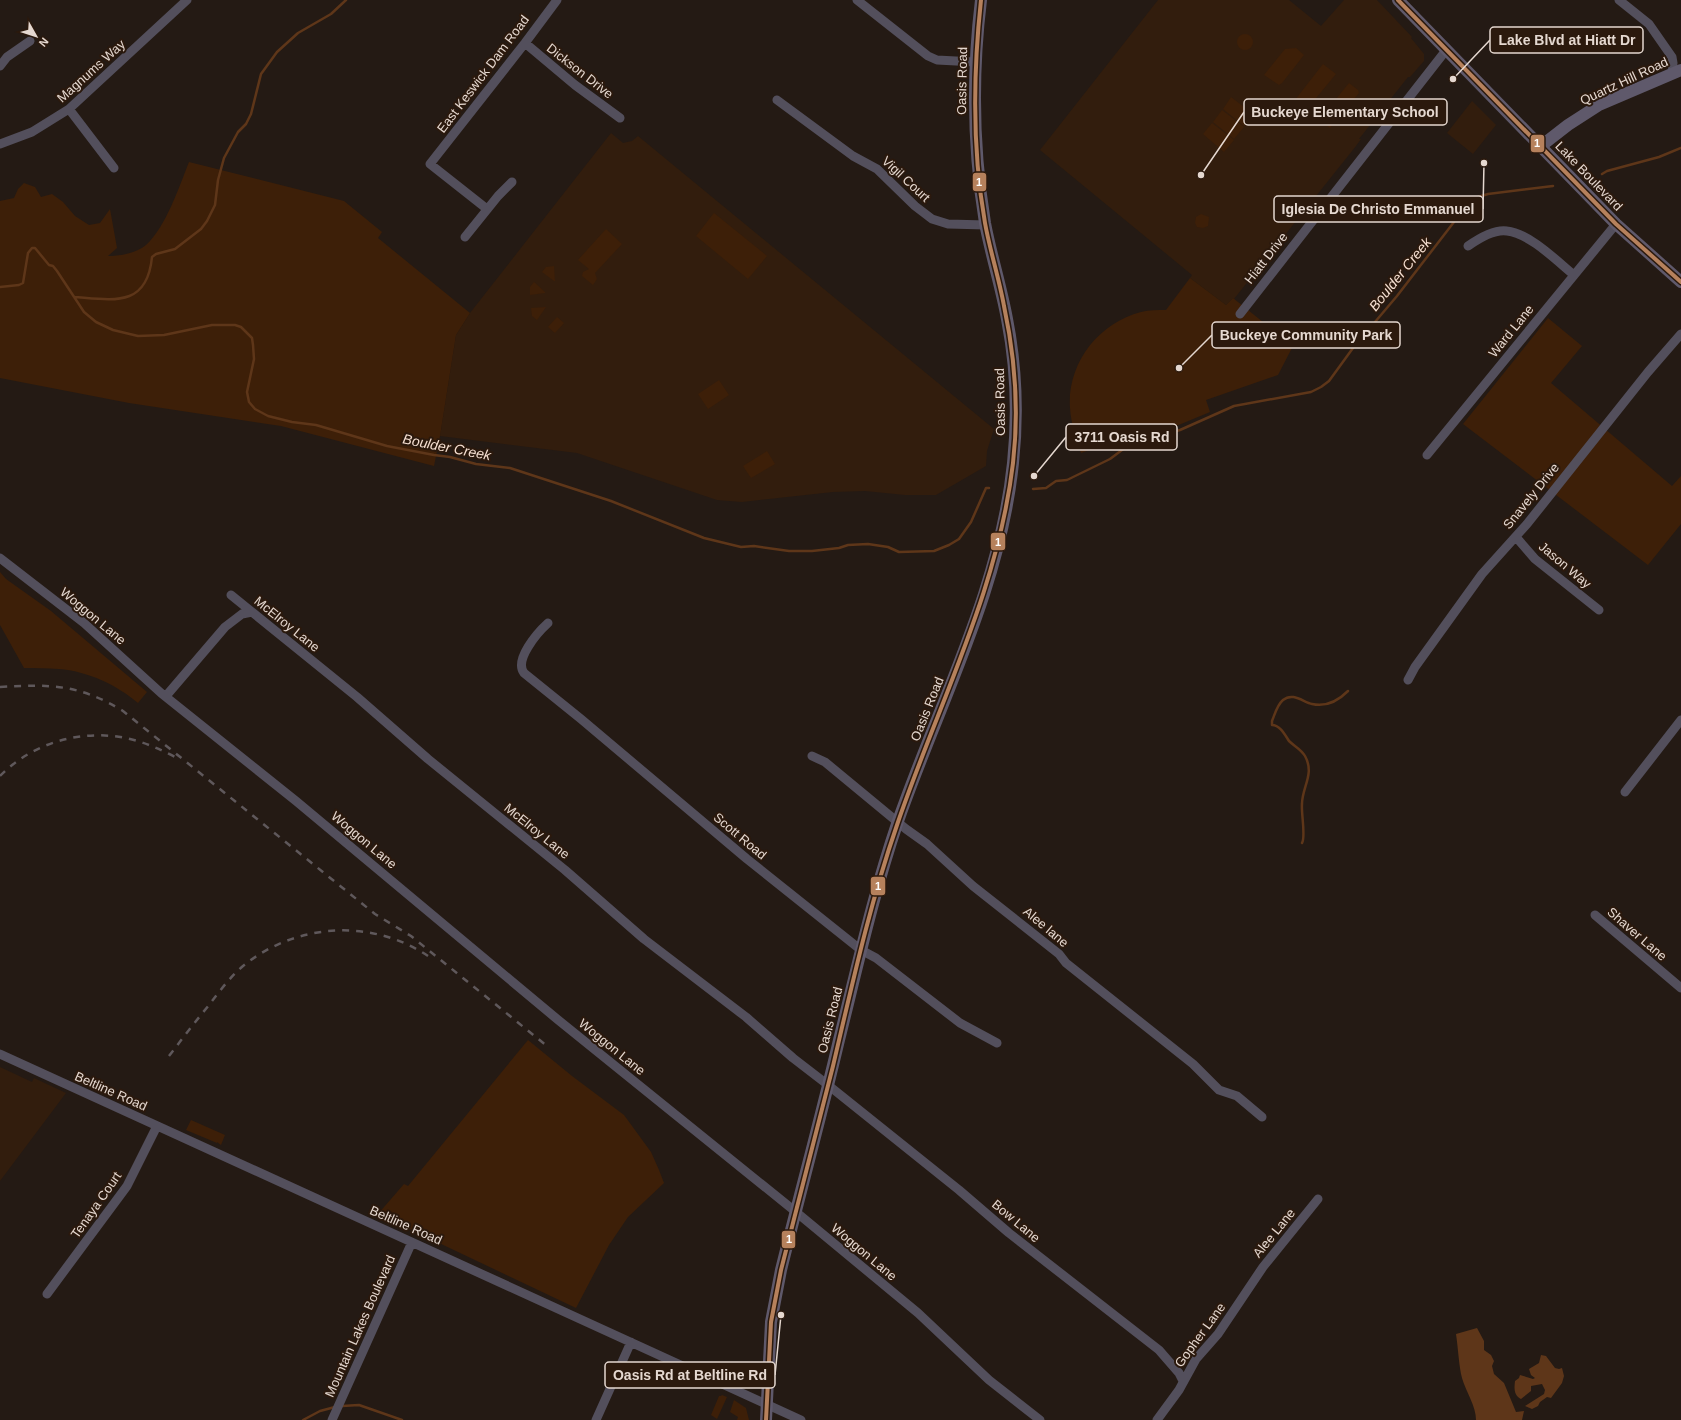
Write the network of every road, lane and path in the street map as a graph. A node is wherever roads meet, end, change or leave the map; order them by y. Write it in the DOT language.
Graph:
graph roads {
  1 [pos="187,0"];
  2 [pos="557,0"];
  3 [pos="857,0"];
  4 [pos="981,0"];
  5 [pos="1398,0"];
  6 [pos="1619,0"];
  7 [pos="30,41"];
  8 [pos="525,43"];
  9 [pos="1447,49"];
  10 [pos="975,62"];
  11 [pos="0,66"];
  12 [pos="1677,72"];
  13 [pos="777,100"];
  14 [pos="69,109"];
  15 [pos="620,118"];
  16 [pos="0,144"];
  17 [pos="1540,146"];
  18 [pos="114,168"];
  19 [pos="512,182"];
  20 [pos="487,209"];
  21 [pos="1616,224"];
  22 [pos="986,225"];
  23 [pos="465,237"];
  24 [pos="1468,246"];
  25 [pos="1574,275"];
  26 [pos="1681,282"];
  27 [pos="1240,314"];
  28 [pos="1681,334"];
  29 [pos="1427,456"];
  30 [pos="1516,537"];
  31 [pos="0,558"];
  32 [pos="230,595"];
  33 [pos="1599,610"];
  34 [pos="252,612"];
  35 [pos="548,623"];
  36 [pos="1408,680"];
  37 [pos="166,696"];
  38 [pos="1681,720"];
  39 [pos="812,756"];
  40 [pos="1625,792"];
  41 [pos="898,822"];
  42 [pos="1595,914"];
  43 [pos="861,950"];
  44 [pos="1681,988"];
  45 [pos="997,1043"];
  46 [pos="0,1054"];
  47 [pos="828,1085"];
  48 [pos="1262,1117"];
  49 [pos="157,1126"];
  50 [pos="1318,1199"];
  51 [pos="796,1212"];
  52 [pos="412,1242"];
  53 [pos="1251,1284"];
  54 [pos="47,1294"];
  55 [pos="631,1342"];
  56 [pos="1183,1381"];
  57 [pos="767,1404"];
  58 [pos="334,1416"];
  59 [pos="596,1420"];
  60 [pos="766,1420"];
  61 [pos="801,1420"];
  62 [pos="1040,1420"];
  63 [pos="1157,1420"];
  1 -- 14 [label="street, Magnums Way"];
  2 -- 8 [label="street, East Keswick Dam Road"];
  3 -- 10 [label="street"];
  4 -- 10 [label="main road, Oasis Road"];
  5 -- 9 [label="main road, Lake Boulevard"];
  6 -- 12 [label="street"];
  7 -- 11 [label="street"];
  8 -- 15 [label="street, Dickson Drive"];
  8 -- 20 [label="street, East Keswick Dam Road"];
  9 -- 17 [label="main road, Lake Boulevard"];
  9 -- 27 [label="street, Hiatt Drive"];
  10 -- 22 [label="main road, Oasis Road"];
  12 -- 17 [label="main road, Quartz Hill Road"];
  13 -- 22 [label="street, Vigil Court"];
  14 -- 16 [label="street, Magnums Way"];
  14 -- 18 [label="street"];
  17 -- 21 [label="main road, Lake Boulevard"];
  19 -- 20 [label="street"];
  20 -- 23 [label="street"];
  21 -- 25 [label="street, Ward Lane"];
  21 -- 26 [label="main road, Lake Boulevard"];
  22 -- 41 [label="main road, Oasis Road"];
  24 -- 25 [label="street"];
  25 -- 29 [label="street, Ward Lane"];
  28 -- 30 [label="street, Snavely Drive"];
  30 -- 33 [label="street, Jason Way"];
  30 -- 36 [label="street, Snavely Drive"];
  31 -- 37 [label="street, Woggon Lane"];
  32 -- 34 [label="street, McElroy Lane"];
  34 -- 37 [label="street"];
  34 -- 47 [label="street, McElroy Lane"];
  35 -- 43 [label="street, Scott Road"];
  37 -- 51 [label="street, Woggon Lane"];
  38 -- 40 [label="street"];
  39 -- 41 [label="street, Alee lane"];
  41 -- 43 [label="main road, Oasis Road"];
  41 -- 48 [label="street, Alee lane"];
  42 -- 44 [label="street, Shaver Lane"];
  43 -- 45 [label="street, Scott Road"];
  43 -- 47 [label="main road, Oasis Road"];
  46 -- 49 [label="street, Beltline Road"];
  47 -- 51 [label="main road, Oasis Road"];
  47 -- 56 [label="street, Bow Lane"];
  49 -- 52 [label="street, Beltline Road"];
  49 -- 54 [label="street, Tenaya Court"];
  50 -- 53 [label="street, Alee Lane"];
  51 -- 57 [label="main road, Oasis Road"];
  51 -- 62 [label="street, Woggon Lane"];
  52 -- 55 [label="street, Beltline Road"];
  52 -- 58 [label="street, Mountain Lakes Boulevard"];
  53 -- 56 [label="street, Gopher Lane"];
  55 -- 57 [label="street, Beltline Road"];
  55 -- 59 [label="street"];
  56 -- 63 [label="street, Gopher Lane"];
  57 -- 60 [label="main road, Oasis Road"];
  57 -- 61 [label="street, Beltline Road"];
}
